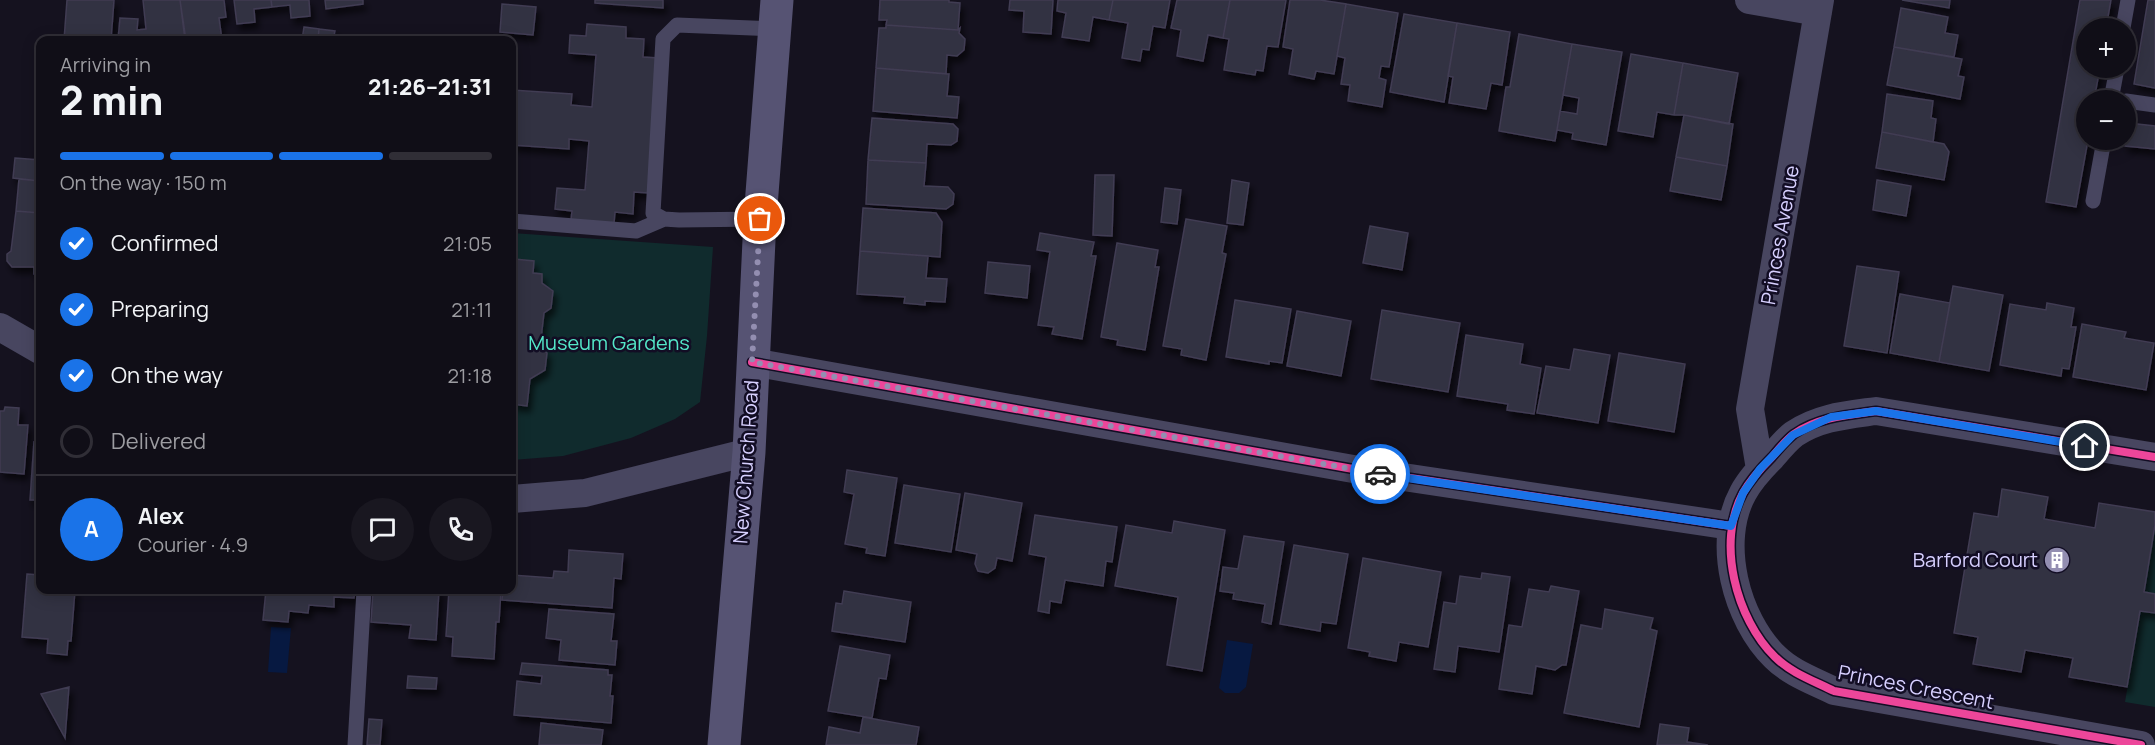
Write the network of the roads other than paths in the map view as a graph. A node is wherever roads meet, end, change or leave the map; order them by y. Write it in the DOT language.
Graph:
graph roads {
  1 [pos="1749,0"];
  2 [pos="2128,0"];
  3 [pos="1819,6"];
  4 [pos="776,14"];
  5 [pos="2125,18"];
  6 [pos="2136,102"];
  7 [pos="2155,105"];
  8 [pos="2102,150"];
  9 [pos="2093,201"];
  10 [pos="664,219"];
  11 [pos="760,219"];
  12 [pos="516,221"];
  13 [pos="0,327"];
  14 [pos="36,348"];
  15 [pos="752,362"];
  16 [pos="749,452"];
  17 [pos="2155,457"];
  18 [pos="1760,469"];
  19 [pos="516,499"];
  20 [pos="1731,526"];
  21 [pos="364,594"];
  22 [pos="355,745"];
  23 [pos="724,745"];
  24 [pos="2141,745"];
  1 -- 3 [label="street"];
  2 -- 5 [label="lane"];
  3 -- 18 [label="street, Princes Avenue"];
  4 -- 10 [label="lane"];
  4 -- 11 [label="main road, New Church Road"];
  6 -- 7 [label="lane"];
  8 -- 9 [label="lane"];
  10 -- 11 [label="lane"];
  10 -- 12 [label="lane"];
  11 -- 15 [label="main road, New Church Road"];
  13 -- 14 [label="street"];
  15 -- 16 [label="main road, New Church Road"];
  15 -- 20 [label="street"];
  16 -- 19 [label="street"];
  16 -- 23 [label="main road, New Church Road"];
  17 -- 18 [label="street, Princes Crescent"];
  18 -- 20 [label="street, Princes Crescent"];
  20 -- 24 [label="street, Princes Crescent"];
  21 -- 22 [label="lane"];
}
